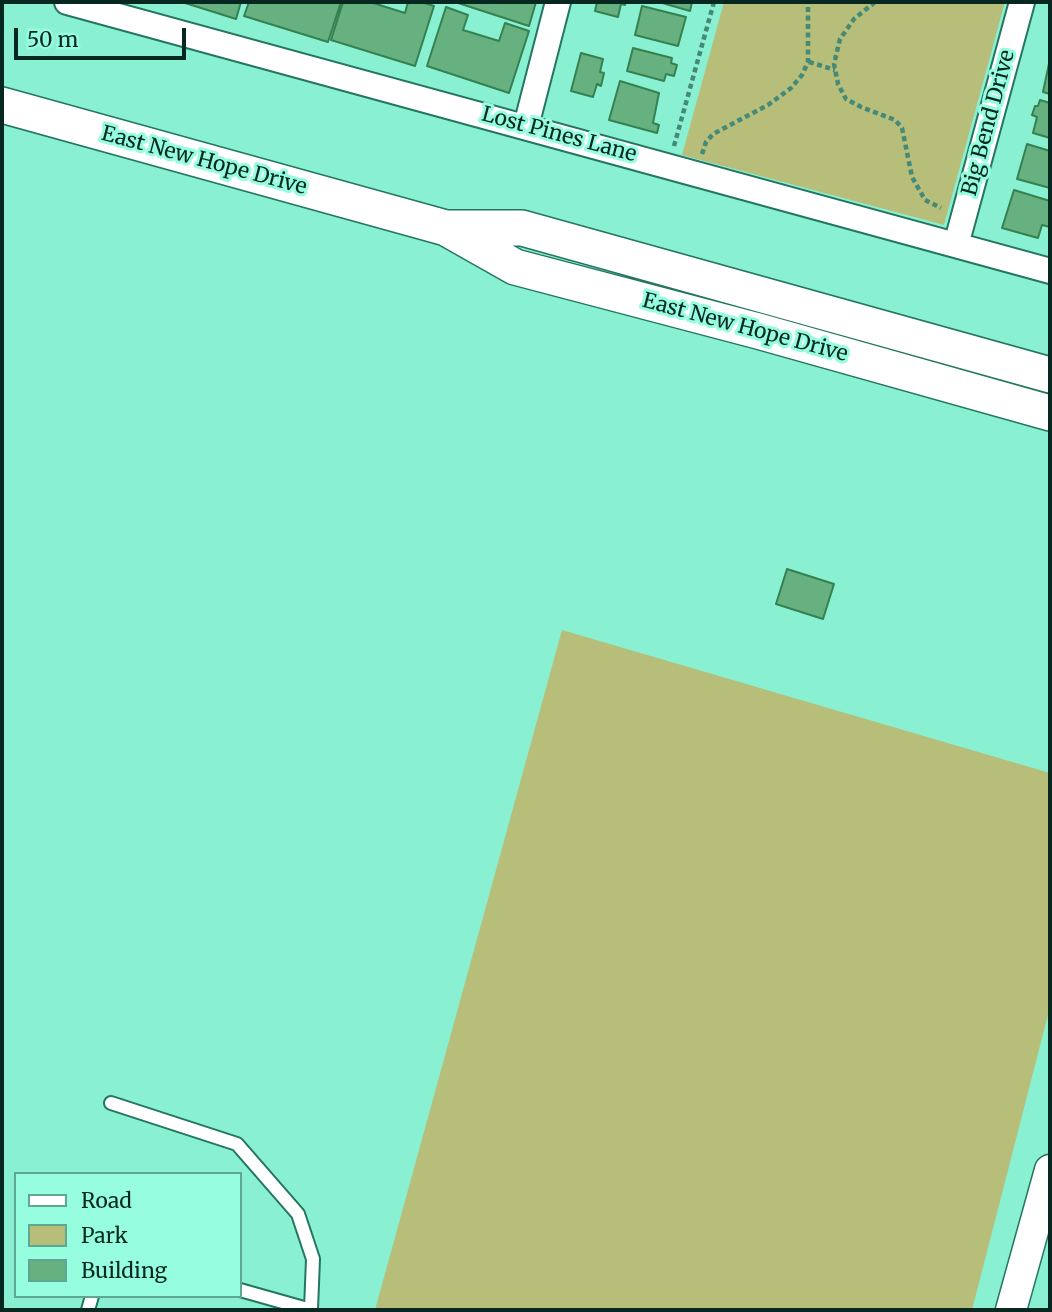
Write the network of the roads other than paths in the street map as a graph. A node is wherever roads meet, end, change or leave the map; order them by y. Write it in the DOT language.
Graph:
graph roads {
  1 [pos="67,2"];
  2 [pos="558,2"];
  3 [pos="1022,2"];
  4 [pos="2,105"];
  5 [pos="526,126"];
  6 [pos="446,228"];
  7 [pos="956,245"];
  8 [pos="1050,271"];
  9 [pos="1050,375"];
  10 [pos="1050,413"];
  11 [pos="111,1103"];
  12 [pos="1050,1170"];
  13 [pos="242,1291"];
  14 [pos="311,1310"];
  15 [pos="1011,1310"];
  1 -- 5 [label="street, Lost Pines Lane"];
  2 -- 5 [label="street"];
  3 -- 7 [label="street, Big Bend Drive"];
  4 -- 6 [label="main road, East New Hope Drive"];
  5 -- 7 [label="street, Lost Pines Lane"];
  6 -- 9 [label="main road, East New Hope Drive"];
  6 -- 10 [label="main road, East New Hope Drive"];
  7 -- 8 [label="street, Lost Pines Lane"];
  11 -- 14 [label="lane"];
  12 -- 15 [label="street"];
  13 -- 14 [label="lane"];
}
